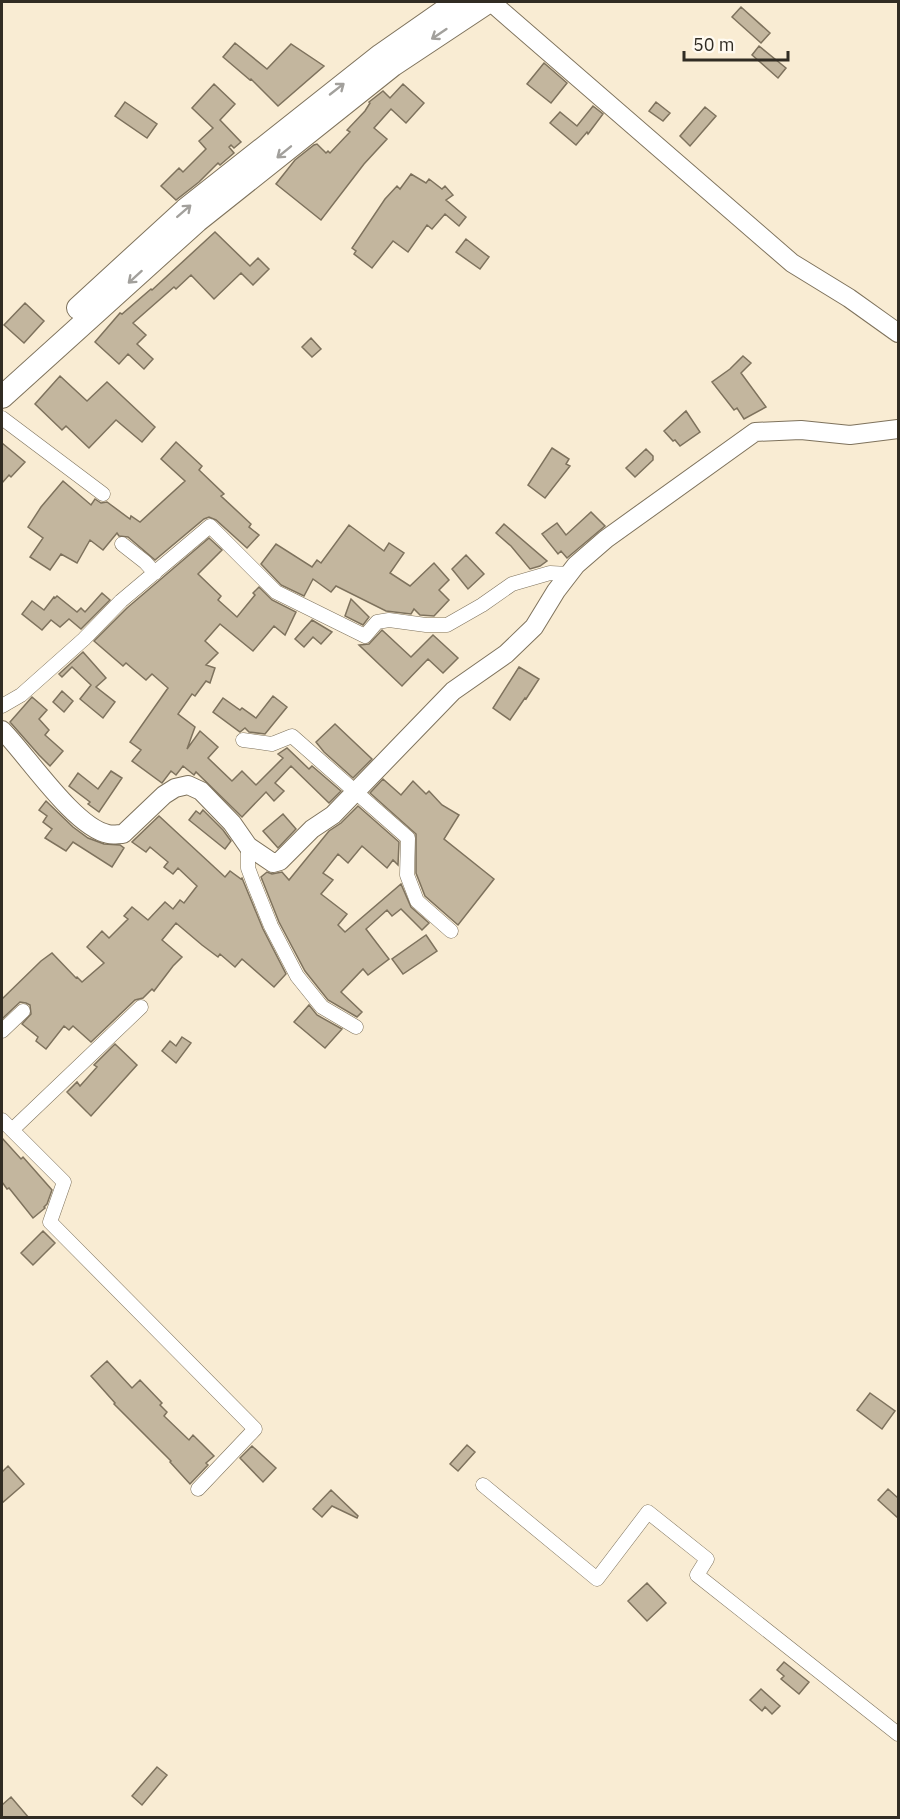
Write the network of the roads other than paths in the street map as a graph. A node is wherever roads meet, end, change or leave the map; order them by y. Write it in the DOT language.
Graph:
graph roads {
  1 [pos="457,2"];
  2 [pos="489,2"];
  3 [pos="898,333"];
  4 [pos="2,377"];
  5 [pos="2,397"];
  6 [pos="2,418"];
  7 [pos="898,429"];
  8 [pos="103,495"];
  9 [pos="122,544"];
  10 [pos="155,573"];
  11 [pos="569,574"];
  12 [pos="2,706"];
  13 [pos="2,730"];
  14 [pos="243,740"];
  15 [pos="356,791"];
  16 [pos="248,846"];
  17 [pos="451,931"];
  18 [pos="141,1007"];
  19 [pos="23,1011"];
  20 [pos="356,1027"];
  21 [pos="2,1031"];
  22 [pos="2,1120"];
  23 [pos="12,1130"];
  24 [pos="483,1485"];
  25 [pos="198,1489"];
  26 [pos="898,1734"];
  4 -- 1 [label="main road, one-way"];
  2 -- 3 [label="street"];
  2 -- 5 [label="main road, one-way"];
  6 -- 8 [label="street"];
  7 -- 11 [label="street"];
  9 -- 10 [label="street"];
  10 -- 11 [label="street"];
  10 -- 12 [label="street"];
  11 -- 15 [label="street"];
  13 -- 16 [label="street"];
  14 -- 15 [label="street"];
  15 -- 16 [label="street"];
  15 -- 17 [label="street"];
  16 -- 20 [label="street"];
  18 -- 23 [label="street"];
  19 -- 21 [label="street"];
  22 -- 23 [label="street"];
  23 -- 25 [label="street"];
  24 -- 26 [label="street"];
}
